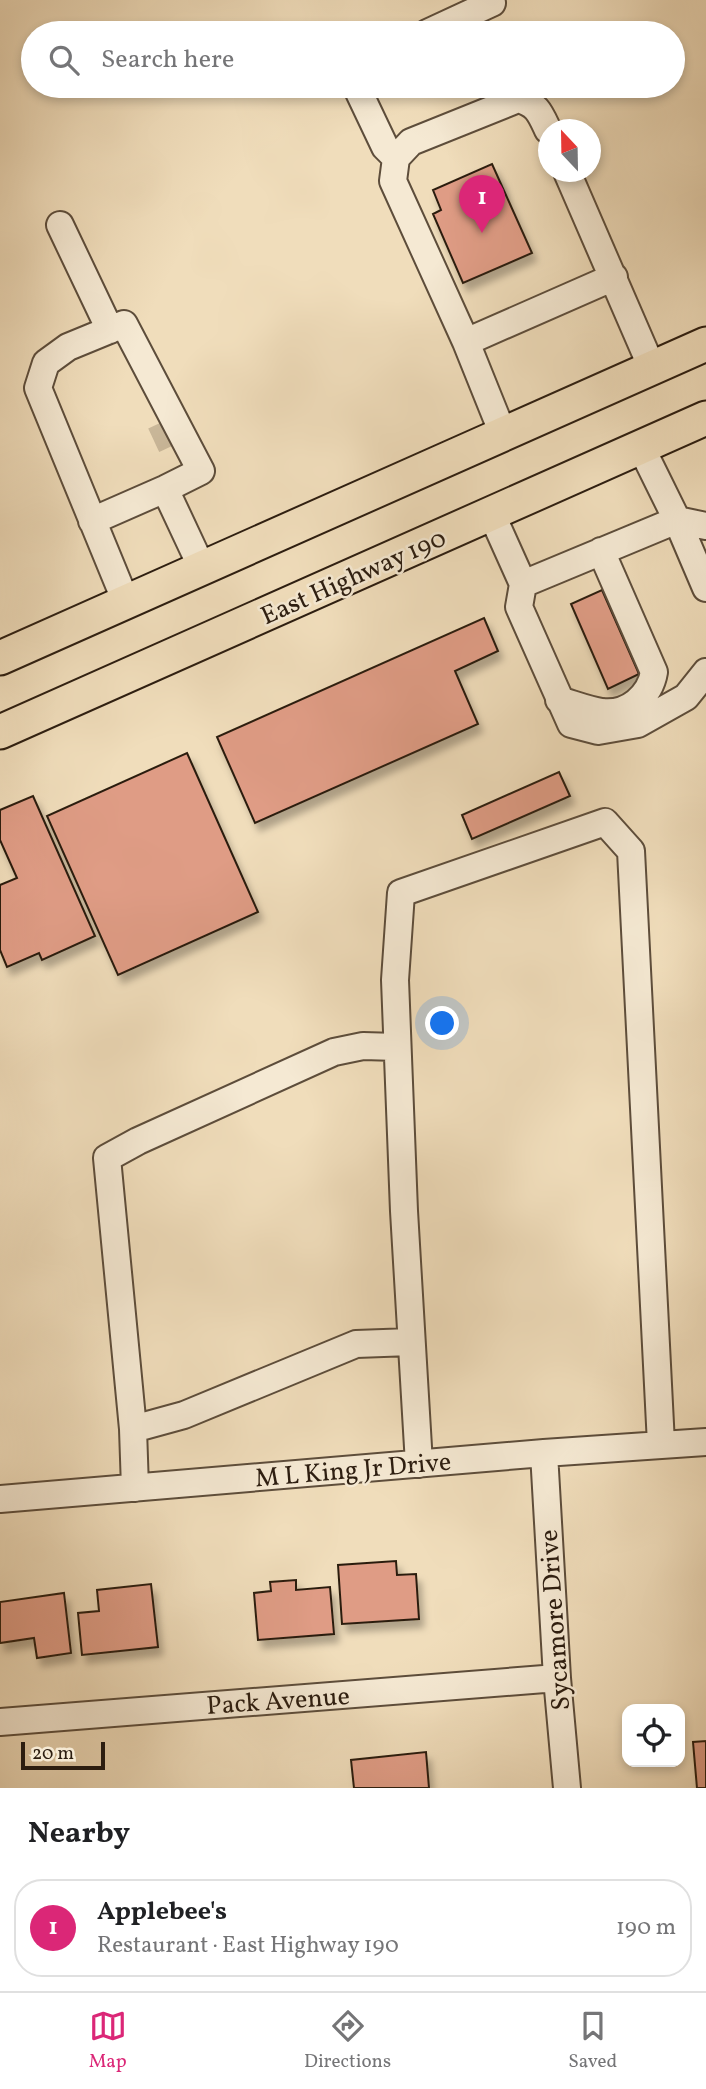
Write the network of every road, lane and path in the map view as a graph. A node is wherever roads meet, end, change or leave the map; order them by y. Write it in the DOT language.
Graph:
graph roads {
  1 [pos="492,3"];
  2 [pos="453,21"];
  3 [pos="362,98"];
  4 [pos="543,119"];
  5 [pos="396,158"];
  6 [pos="571,182"];
  7 [pos="60,225"];
  8 [pos="614,277"];
  9 [pos="110,330"];
  10 [pos="466,342"];
  11 [pos="706,344"];
  12 [pos="652,368"];
  13 [pos="162,395"];
  14 [pos="706,418"];
  15 [pos="160,422"];
  16 [pos="503,434"];
  17 [pos="641,447"];
  18 [pos="174,453"];
  19 [pos="175,484"];
  20 [pos="492,515"];
  21 [pos="677,520"];
  22 [pos="92,521"];
  23 [pos="706,526"];
  24 [pos="601,551"];
  25 [pos="202,568"];
  26 [pos="523,584"];
  27 [pos="706,588"];
  28 [pos="126,602"];
  29 [pos="0,658"];
  30 [pos="706,672"];
  31 [pos="559,700"];
  32 [pos="0,732"];
  33 [pos="397,1047"];
  34 [pos="411,1342"];
  35 [pos="133,1429"];
  36 [pos="706,1441"];
  37 [pos="661,1444"];
  38 [pos="544,1453"];
  39 [pos="419,1464"];
  40 [pos="135,1488"];
  41 [pos="0,1499"];
  42 [pos="557,1678"];
  43 [pos="0,1722"];
  44 [pos="566,1788"];
  1 -- 2 [label="street"];
  3 -- 5 [label="street"];
  4 -- 5 [label="street"];
  5 -- 10 [label="street"];
  6 -- 8 [label="street"];
  7 -- 9 [label="street"];
  8 -- 10 [label="street"];
  8 -- 12 [label="street"];
  9 -- 13 [label="street"];
  9 -- 22 [label="street"];
  10 -- 16 [label="street"];
  11 -- 12 [label="main road"];
  12 -- 16 [label="main road"];
  13 -- 15 [label="street"];
  13 -- 19 [label="street"];
  14 -- 17 [label="main road, East Highway 190"];
  16 -- 25 [label="main road"];
  17 -- 20 [label="main road, East Highway 190"];
  17 -- 21 [label="street"];
  18 -- 19 [label="street"];
  19 -- 22 [label="street"];
  19 -- 25 [label="street"];
  20 -- 26 [label="street"];
  20 -- 32 [label="main road, East Highway 190"];
  21 -- 23 [label="street"];
  21 -- 24 [label="street"];
  21 -- 27 [label="street"];
  22 -- 28 [label="street"];
  24 -- 26 [label="street"];
  24 -- 31 [label="street"];
  25 -- 28 [label="main road"];
  26 -- 31 [label="street"];
  28 -- 29 [label="main road"];
  30 -- 31 [label="street"];
  33 -- 34 [label="street"];
  33 -- 35 [label="street"];
  33 -- 37 [label="street"];
  34 -- 35 [label="street"];
  34 -- 39 [label="street"];
  35 -- 40 [label="street"];
  36 -- 37 [label="street, M L King Jr Drive"];
  37 -- 38 [label="street, M L King Jr Drive"];
  38 -- 39 [label="street, M L King Jr Drive"];
  38 -- 42 [label="street, Sycamore Drive"];
  39 -- 40 [label="street, M L King Jr Drive"];
  40 -- 41 [label="street, M L King Jr Drive"];
  42 -- 43 [label="street, Pack Avenue"];
  42 -- 44 [label="street, Sycamore Drive"];
}
